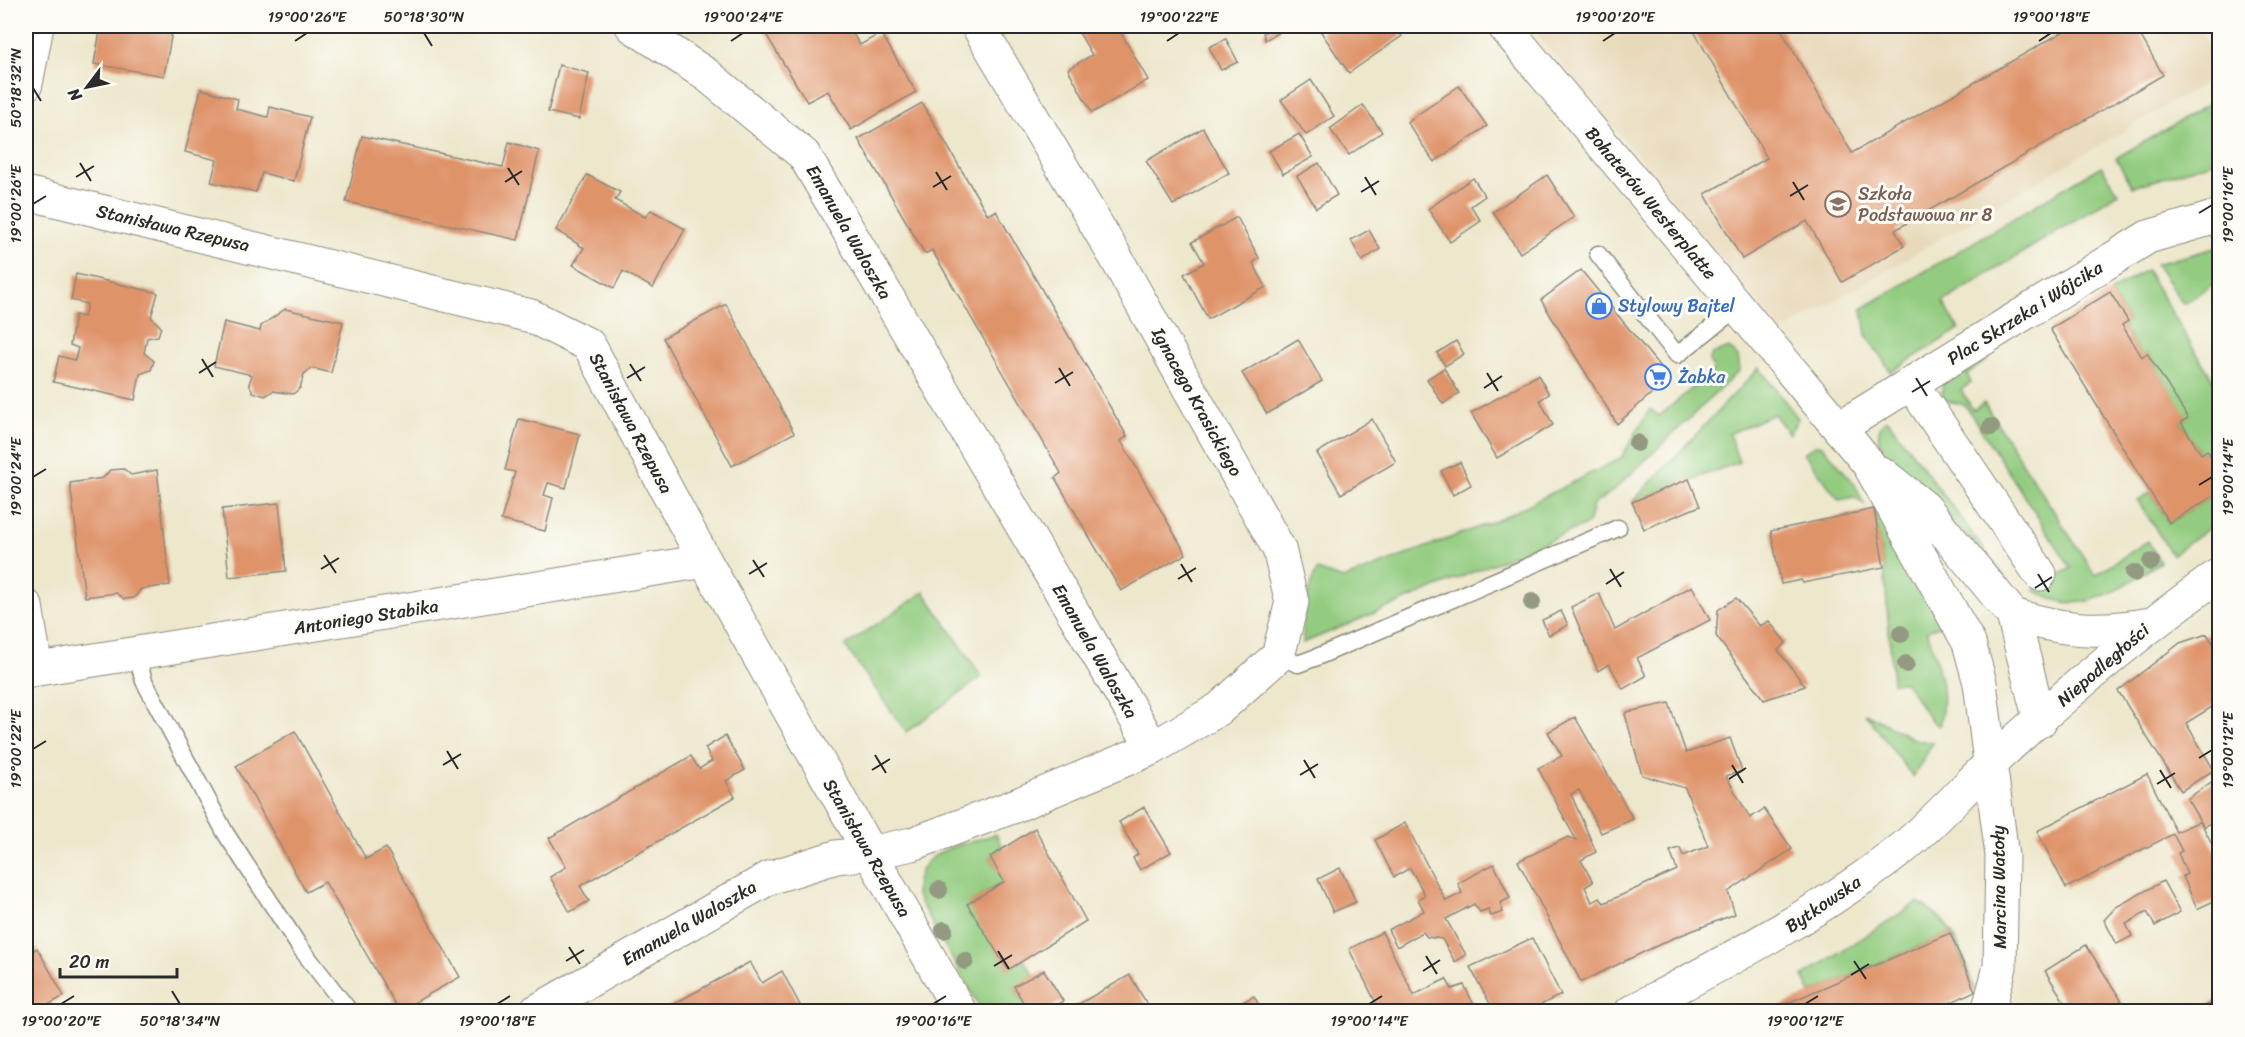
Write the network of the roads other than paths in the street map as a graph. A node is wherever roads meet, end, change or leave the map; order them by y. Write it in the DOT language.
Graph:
graph roads {
  1 [pos="37,26"];
  2 [pos="632,26"];
  3 [pos="978,26"];
  4 [pos="1504,26"];
  5 [pos="26,84"];
  6 [pos="26,193"];
  7 [pos="2220,216"];
  8 [pos="1598,254"];
  9 [pos="1738,307"];
  10 [pos="1911,383"];
  11 [pos="1839,428"];
  12 [pos="1868,463"];
  13 [pos="1618,528"];
  14 [pos="705,561"];
  15 [pos="2040,574"];
  16 [pos="2220,574"];
  17 [pos="26,606"];
  18 [pos="2013,615"];
  19 [pos="2151,624"];
  20 [pos="136,654"];
  21 [pos="1278,656"];
  22 [pos="31,670"];
  23 [pos="2040,721"];
  24 [pos="1153,748"];
  25 [pos="1992,762"];
  26 [pos="870,854"];
  27 [pos="350,1011"];
  28 [pos="535,1011"];
  29 [pos="960,1011"];
  30 [pos="1631,1011"];
  31 [pos="1988,1011"];
  1 -- 5 [label="street"];
  2 -- 24 [label="street, Emanuela Waloszka"];
  3 -- 21 [label="street, Ignacego Krasickiego"];
  4 -- 9 [label="street, Bohaterów Westerplatte"];
  6 -- 14 [label="street, Stanisława Rzepusa"];
  7 -- 10 [label="street, Plac Skrzeka i Wójcika"];
  8 -- 9 [label="lane"];
  9 -- 11 [label="street, Bohaterów Westerplatte"];
  10 -- 11 [label="street, Plac Skrzeka i Wójcika"];
  10 -- 15 [label="street"];
  11 -- 12 [label="street, Bohaterów Westerplatte"];
  12 -- 18 [label="street, Bohaterów Westerplatte"];
  12 -- 25 [label="street, Bohaterów Westerplatte"];
  13 -- 21 [label="lane"];
  14 -- 20 [label="street, Antoniego Stabika"];
  14 -- 26 [label="street, Stanisława Rzepusa"];
  16 -- 19 [label="street, Niepodległości"];
  17 -- 22 [label="street"];
  18 -- 19 [label="street"];
  18 -- 23 [label="street, Bohaterów Westerplatte"];
  19 -- 23 [label="street, Niepodległości"];
  20 -- 22 [label="street, Antoniego Stabika"];
  20 -- 27 [label="lane"];
  21 -- 24 [label="street"];
  23 -- 25 [label="street, Niepodległości"];
  24 -- 26 [label="street, Emanuela Waloszka"];
  25 -- 30 [label="street, Bytkowska"];
  25 -- 31 [label="street, Marcina Watoły"];
  26 -- 28 [label="street, Emanuela Waloszka"];
  26 -- 29 [label="street, Stanisława Rzepusa"];
}
